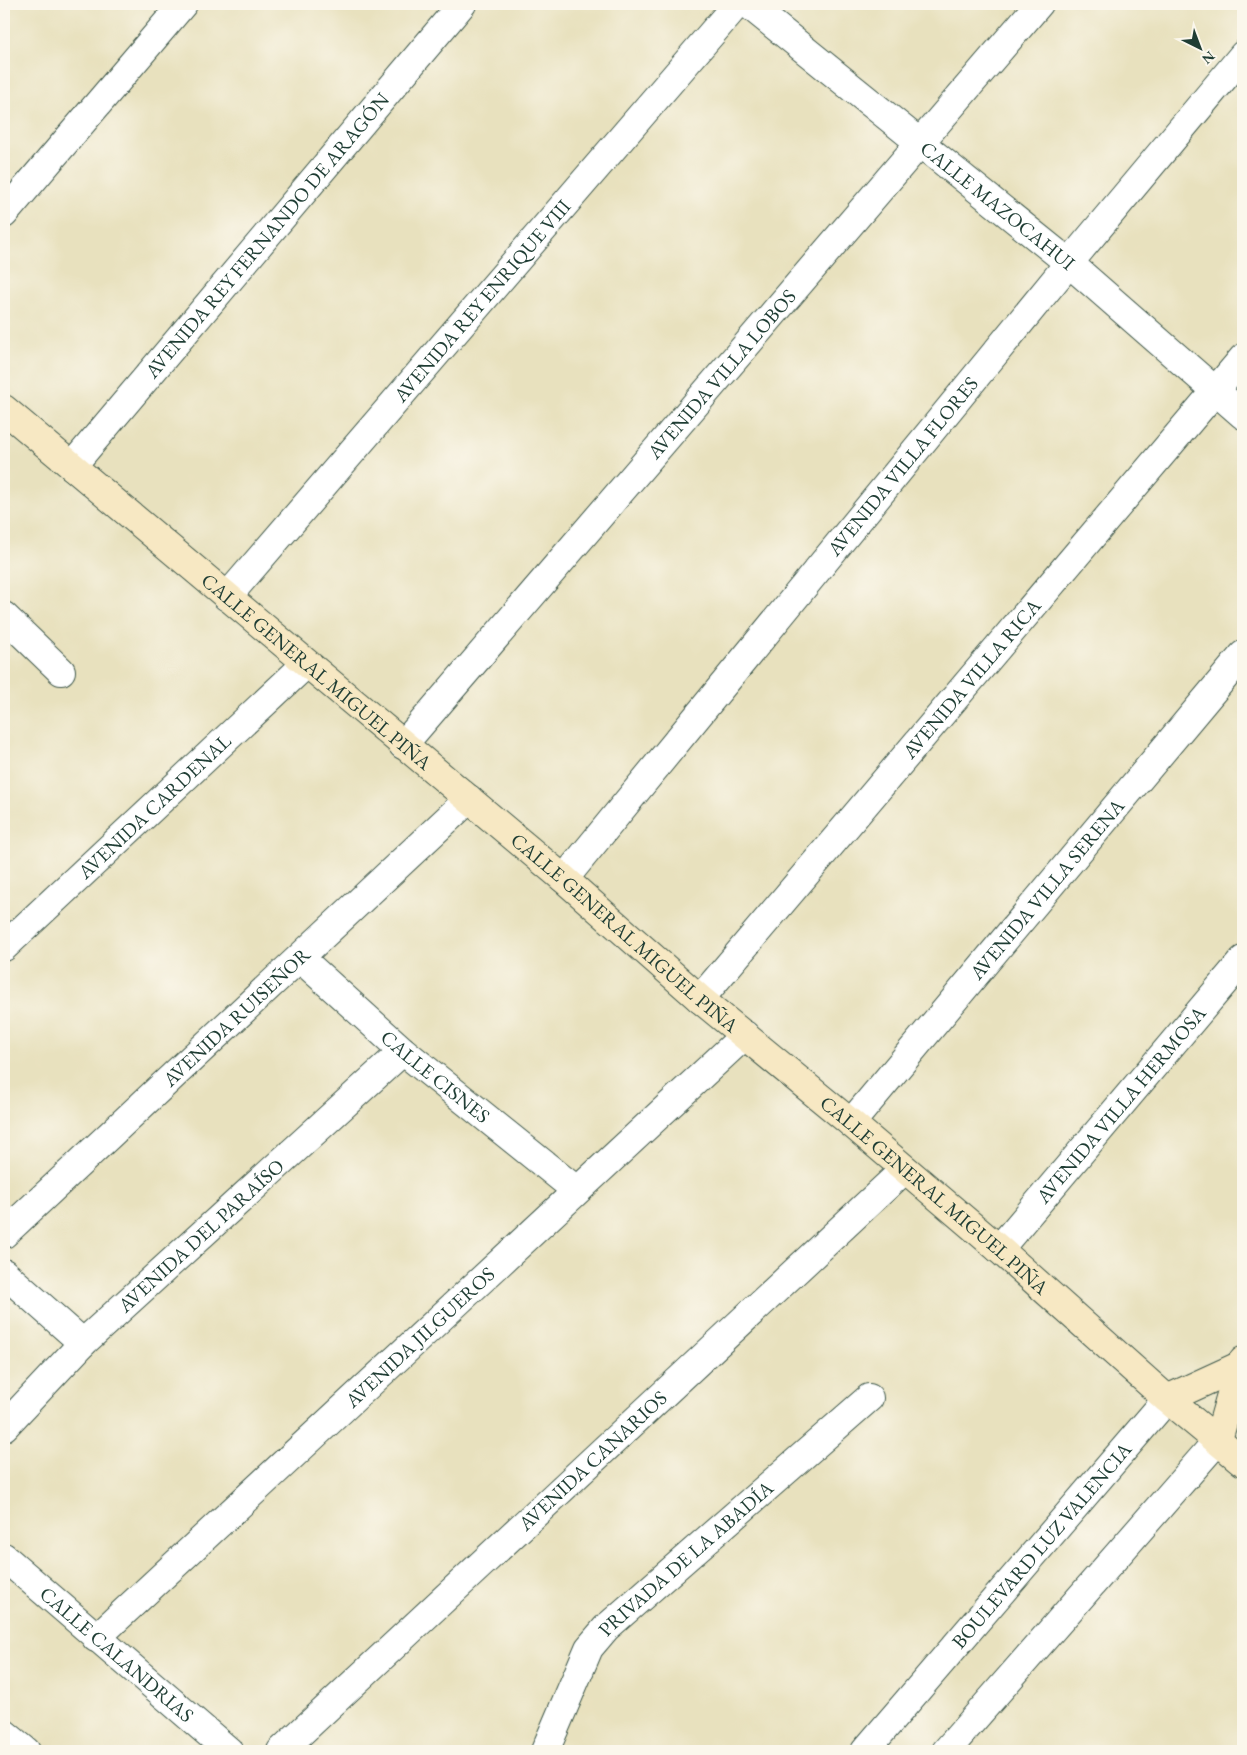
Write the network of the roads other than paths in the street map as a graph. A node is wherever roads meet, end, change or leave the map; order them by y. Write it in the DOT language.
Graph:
graph roads {
  1 [pos="183,4"];
  2 [pos="462,4"];
  3 [pos="737,4"];
  4 [pos="748,4"];
  5 [pos="1039,4"];
  6 [pos="1243,55"];
  7 [pos="922,142"];
  8 [pos="4,214"];
  9 [pos="1069,263"];
  10 [pos="1243,358"];
  11 [pos="1215,391"];
  12 [pos="4,409"];
  13 [pos="1243,416"];
  14 [pos="72,466"];
  15 [pos="227,596"];
  16 [pos="9,631"];
  17 [pos="1243,655"];
  18 [pos="306,664"];
  19 [pos="61,671"];
  20 [pos="403,745"];
  21 [pos="469,799"];
  22 [pos="564,879"];
  23 [pos="4,948"];
  24 [pos="300,958"];
  25 [pos="1243,960"];
  26 [pos="700,999"];
  27 [pos="744,1035"];
  28 [pos="403,1051"];
  29 [pos="851,1123"];
  30 [pos="904,1170"];
  31 [pos="576,1190"];
  32 [pos="4,1234"];
  33 [pos="999,1249"];
  34 [pos="4,1273"];
  35 [pos="83,1343"];
  36 [pos="1241,1363"];
  37 [pos="869,1398"];
  38 [pos="1167,1399"];
  39 [pos="4,1427"];
  40 [pos="1218,1440"];
  41 [pos="1243,1462"];
  42 [pos="4,1558"];
  43 [pos="96,1638"];
  44 [pos="4,1732"];
  45 [pos="26,1751"];
  46 [pos="229,1751"];
  47 [pos="281,1751"];
  48 [pos="546,1751"];
  49 [pos="866,1751"];
  50 [pos="946,1751"];
  1 -- 8 [label="street"];
  2 -- 14 [label="street, AVENIDA REY FERNANDO DE ARAGÓN"];
  3 -- 15 [label="street, AVENIDA REY ENRIQUE VIII"];
  4 -- 7 [label="street, CALLE MAZOCAHUI"];
  5 -- 7 [label="street, AVENIDA VILLA LOBOS"];
  6 -- 9 [label="street, AVENIDA VILLA FLORES"];
  7 -- 9 [label="street, CALLE MAZOCAHUI"];
  7 -- 20 [label="street, AVENIDA VILLA LOBOS"];
  9 -- 11 [label="street, CALLE MAZOCAHUI"];
  9 -- 22 [label="street, AVENIDA VILLA FLORES"];
  10 -- 11 [label="street, AVENIDA VILLA RICA"];
  11 -- 13 [label="street, CALLE MAZOCAHUI"];
  11 -- 26 [label="street, AVENIDA VILLA RICA"];
  12 -- 14 [label="street, CALLE GENERAL MIGUEL PIÑA"];
  14 -- 15 [label="street, CALLE GENERAL MIGUEL PIÑA"];
  15 -- 18 [label="street, CALLE GENERAL MIGUEL PIÑA"];
  16 -- 19 [label="street"];
  17 -- 29 [label="street, AVENIDA VILLA SERENA"];
  18 -- 20 [label="street, CALLE GENERAL MIGUEL PIÑA"];
  18 -- 23 [label="street, AVENIDA CARDENAL"];
  20 -- 21 [label="street, CALLE GENERAL MIGUEL PIÑA"];
  21 -- 22 [label="street, CALLE GENERAL MIGUEL PIÑA"];
  21 -- 24 [label="street, AVENIDA RUISEÑOR"];
  22 -- 26 [label="street, CALLE GENERAL MIGUEL PIÑA"];
  24 -- 28 [label="street, CALLE CISNES"];
  24 -- 32 [label="street, AVENIDA RUISEÑOR"];
  25 -- 33 [label="street, AVENIDA VILLA HERMOSA"];
  26 -- 27 [label="street, CALLE GENERAL MIGUEL PIÑA"];
  27 -- 29 [label="street, CALLE GENERAL MIGUEL PIÑA"];
  27 -- 31 [label="street, AVENIDA JILGUEROS"];
  28 -- 31 [label="street, CALLE CISNES"];
  28 -- 35 [label="street, AVENIDA DEL PARAÍSO"];
  29 -- 30 [label="street, CALLE GENERAL MIGUEL PIÑA"];
  30 -- 33 [label="street, CALLE GENERAL MIGUEL PIÑA"];
  30 -- 47 [label="street, AVENIDA CANARIOS"];
  31 -- 43 [label="street, AVENIDA JILGUEROS"];
  33 -- 38 [label="street, CALLE GENERAL MIGUEL PIÑA"];
  34 -- 35 [label="street"];
  35 -- 39 [label="street, AVENIDA DEL PARAÍSO"];
  36 -- 38 [label="street, BOULEVARD LUZ VALENCIA"];
  36 -- 40 [label="street, BOULEVARD LUZ VALENCIA"];
  37 -- 48 [label="street, PRIVADA DE LA ABADÍA"];
  38 -- 40 [label="street, CALLE GENERAL MIGUEL PIÑA"];
  38 -- 49 [label="street, BOULEVARD LUZ VALENCIA"];
  40 -- 41 [label="street, CALLE GENERAL MIGUEL PIÑA"];
  40 -- 50 [label="street, BOULEVARD LUZ VALENCIA"];
  42 -- 43 [label="street, CALLE CALANDRIAS"];
  43 -- 46 [label="street, CALLE CALANDRIAS"];
  44 -- 45 [label="street"];
}
